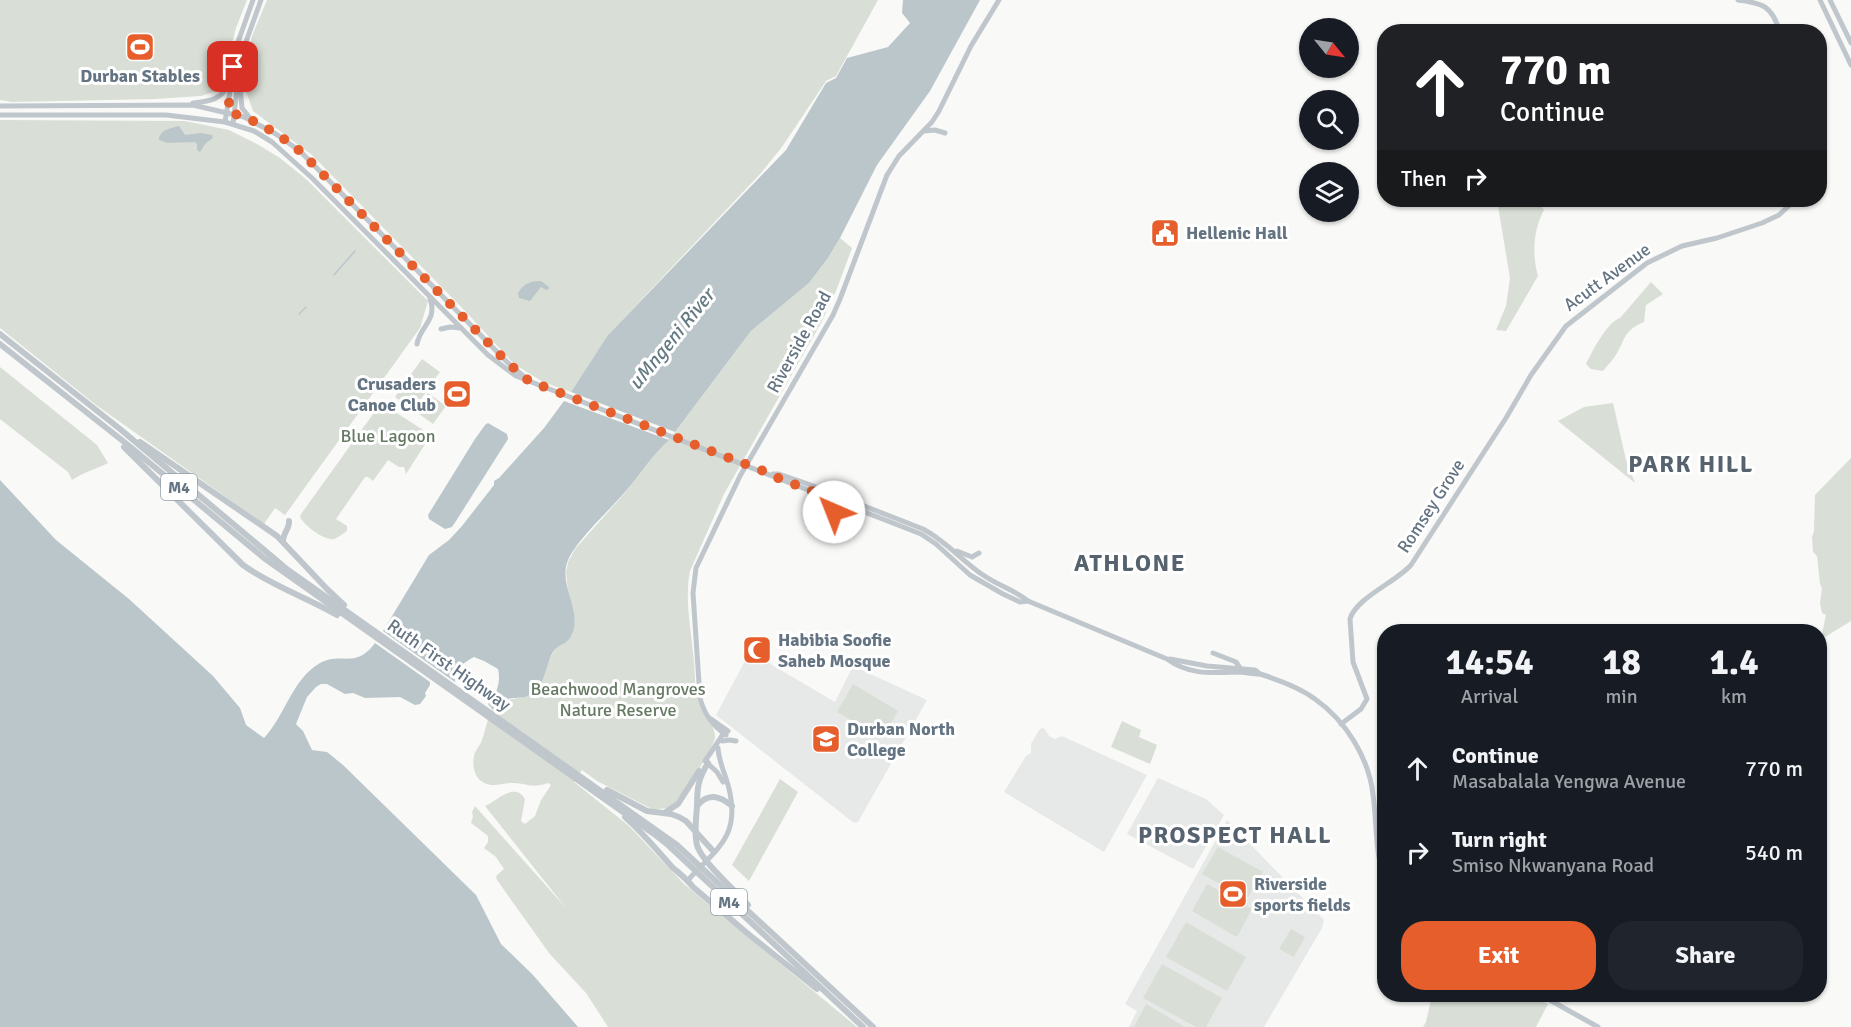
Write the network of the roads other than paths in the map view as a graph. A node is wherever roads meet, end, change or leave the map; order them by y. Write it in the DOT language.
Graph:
graph roads {
  1 [pos="253,0"];
  2 [pos="261,0"];
  3 [pos="999,0"];
  4 [pos="1738,0"];
  5 [pos="1820,0"];
  6 [pos="1830,0"];
  7 [pos="1778,24"];
  8 [pos="1851,44"];
  9 [pos="1851,65"];
  10 [pos="238,75"];
  11 [pos="231,79"];
  12 [pos="185,104"];
  13 [pos="0,106"];
  14 [pos="228,112"];
  15 [pos="235,114"];
  16 [pos="0,115"];
  17 [pos="253,121"];
  18 [pos="225,122"];
  19 [pos="233,124"];
  20 [pos="922,132"];
  21 [pos="945,133"];
  22 [pos="1788,207"];
  23 [pos="428,294"];
  24 [pos="441,329"];
  25 [pos="462,329"];
  26 [pos="0,334"];
  27 [pos="0,344"];
  28 [pos="417,344"];
  29 [pos="529,381"];
  30 [pos="101,423"];
  31 [pos="120,429"];
  32 [pos="1488,445"];
  33 [pos="771,474"];
  34 [pos="827,497"];
  35 [pos="833,518"];
  36 [pos="289,521"];
  37 [pos="283,541"];
  38 [pos="258,549"];
  39 [pos="952,549"];
  40 [pos="980,553"];
  41 [pos="995,587"];
  42 [pos="327,601"];
  43 [pos="339,609"];
  44 [pos="368,630"];
  45 [pos="1213,653"];
  46 [pos="1240,670"];
  47 [pos="709,717"];
  48 [pos="1341,724"];
  49 [pos="714,726"];
  50 [pos="725,733"];
  51 [pos="722,741"];
  52 [pos="736,741"];
  53 [pos="717,747"];
  54 [pos="707,762"];
  55 [pos="589,785"];
  56 [pos="731,803"];
  57 [pos="697,807"];
  58 [pos="663,813"];
  59 [pos="1377,848"];
  60 [pos="713,854"];
  61 [pos="690,878"];
  62 [pos="783,942"];
  63 [pos="1553,1002"];
  64 [pos="854,1019"];
  65 [pos="1586,1020"];
  66 [pos="863,1027"];
  67 [pos="873,1027"];
  68 [pos="1582,1027"];
  69 [pos="1598,1027"];
  1 -- 11 [label="main road"];
  2 -- 10 [label="main road"];
  3 -- 20 [label="main road, Riverside Road"];
  4 -- 7 [label="main road"];
  5 -- 9 [label="main road"];
  6 -- 8 [label="main road"];
  10 -- 15 [label="main road"];
  10 -- 17 [label="main road"];
  11 -- 12 [label="main road"];
  11 -- 14 [label="main road"];
  12 -- 13 [label="main road"];
  12 -- 14 [label="main road"];
  14 -- 15 [label="main road"];
  14 -- 18 [label="main road"];
  15 -- 17 [label="main road"];
  15 -- 19 [label="main road"];
  16 -- 18 [label="main road"];
  17 -- 29 [label="main road"];
  18 -- 19 [label="main road"];
  19 -- 23 [label="main road"];
  20 -- 21 [label="main road"];
  20 -- 47 [label="main road, Riverside Road"];
  22 -- 32 [label="main road, Acutt Avenue"];
  23 -- 25 [label="main road"];
  23 -- 28 [label="main road"];
  24 -- 25 [label="main road"];
  25 -- 29 [label="main road"];
  26 -- 31 [label="highway, M4"];
  27 -- 30 [label="highway, M4"];
  29 -- 33 [label="main road"];
  30 -- 38 [label="highway, M4"];
  30 -- 42 [label="highway"];
  31 -- 37 [label="highway"];
  31 -- 38 [label="highway, M4"];
  32 -- 48 [label="main road, Romsey Grove"];
  33 -- 34 [label="main road"];
  33 -- 39 [label="main road"];
  34 -- 35 [label="main road"];
  34 -- 41 [label="main road"];
  36 -- 37 [label="highway"];
  37 -- 42 [label="highway"];
  38 -- 42 [label="highway, M4"];
  39 -- 40 [label="main road"];
  39 -- 41 [label="main road"];
  41 -- 46 [label="main road"];
  42 -- 43 [label="highway"];
  42 -- 43 [label="highway"];
  43 -- 44 [label="highway"];
  43 -- 44 [label="highway"];
  44 -- 55 [label="highway, Ruth First Highway / M4"];
  45 -- 46 [label="main road"];
  46 -- 48 [label="main road"];
  47 -- 49 [label="main road, Riverside Road"];
  47 -- 50 [label="main road"];
  48 -- 59 [label="main road"];
  49 -- 50 [label="main road, Riverside Road"];
  49 -- 53 [label="main road"];
  50 -- 51 [label="main road"];
  50 -- 53 [label="main road"];
  51 -- 52 [label="main road"];
  51 -- 53 [label="main road"];
  53 -- 54 [label="main road"];
  53 -- 56 [label="main road"];
  54 -- 56 [label="main road"];
  54 -- 57 [label="highway"];
  54 -- 58 [label="highway"];
  55 -- 58 [label="highway"];
  55 -- 61 [label="highway"];
  55 -- 62 [label="highway, Ruth First Highway / M4"];
  55 -- 64 [label="highway, Ruth First Highway / M4"];
  56 -- 57 [label="highway"];
  56 -- 60 [label="main road"];
  57 -- 62 [label="highway"];
  58 -- 60 [label="highway"];
  60 -- 61 [label="main road"];
  61 -- 64 [label="highway"];
  62 -- 67 [label="highway, Ruth First Highway / M4"];
  63 -- 65 [label="main road"];
  64 -- 66 [label="highway, Ruth First Highway / M4"];
  65 -- 68 [label="main road"];
  65 -- 69 [label="main road"];
}
